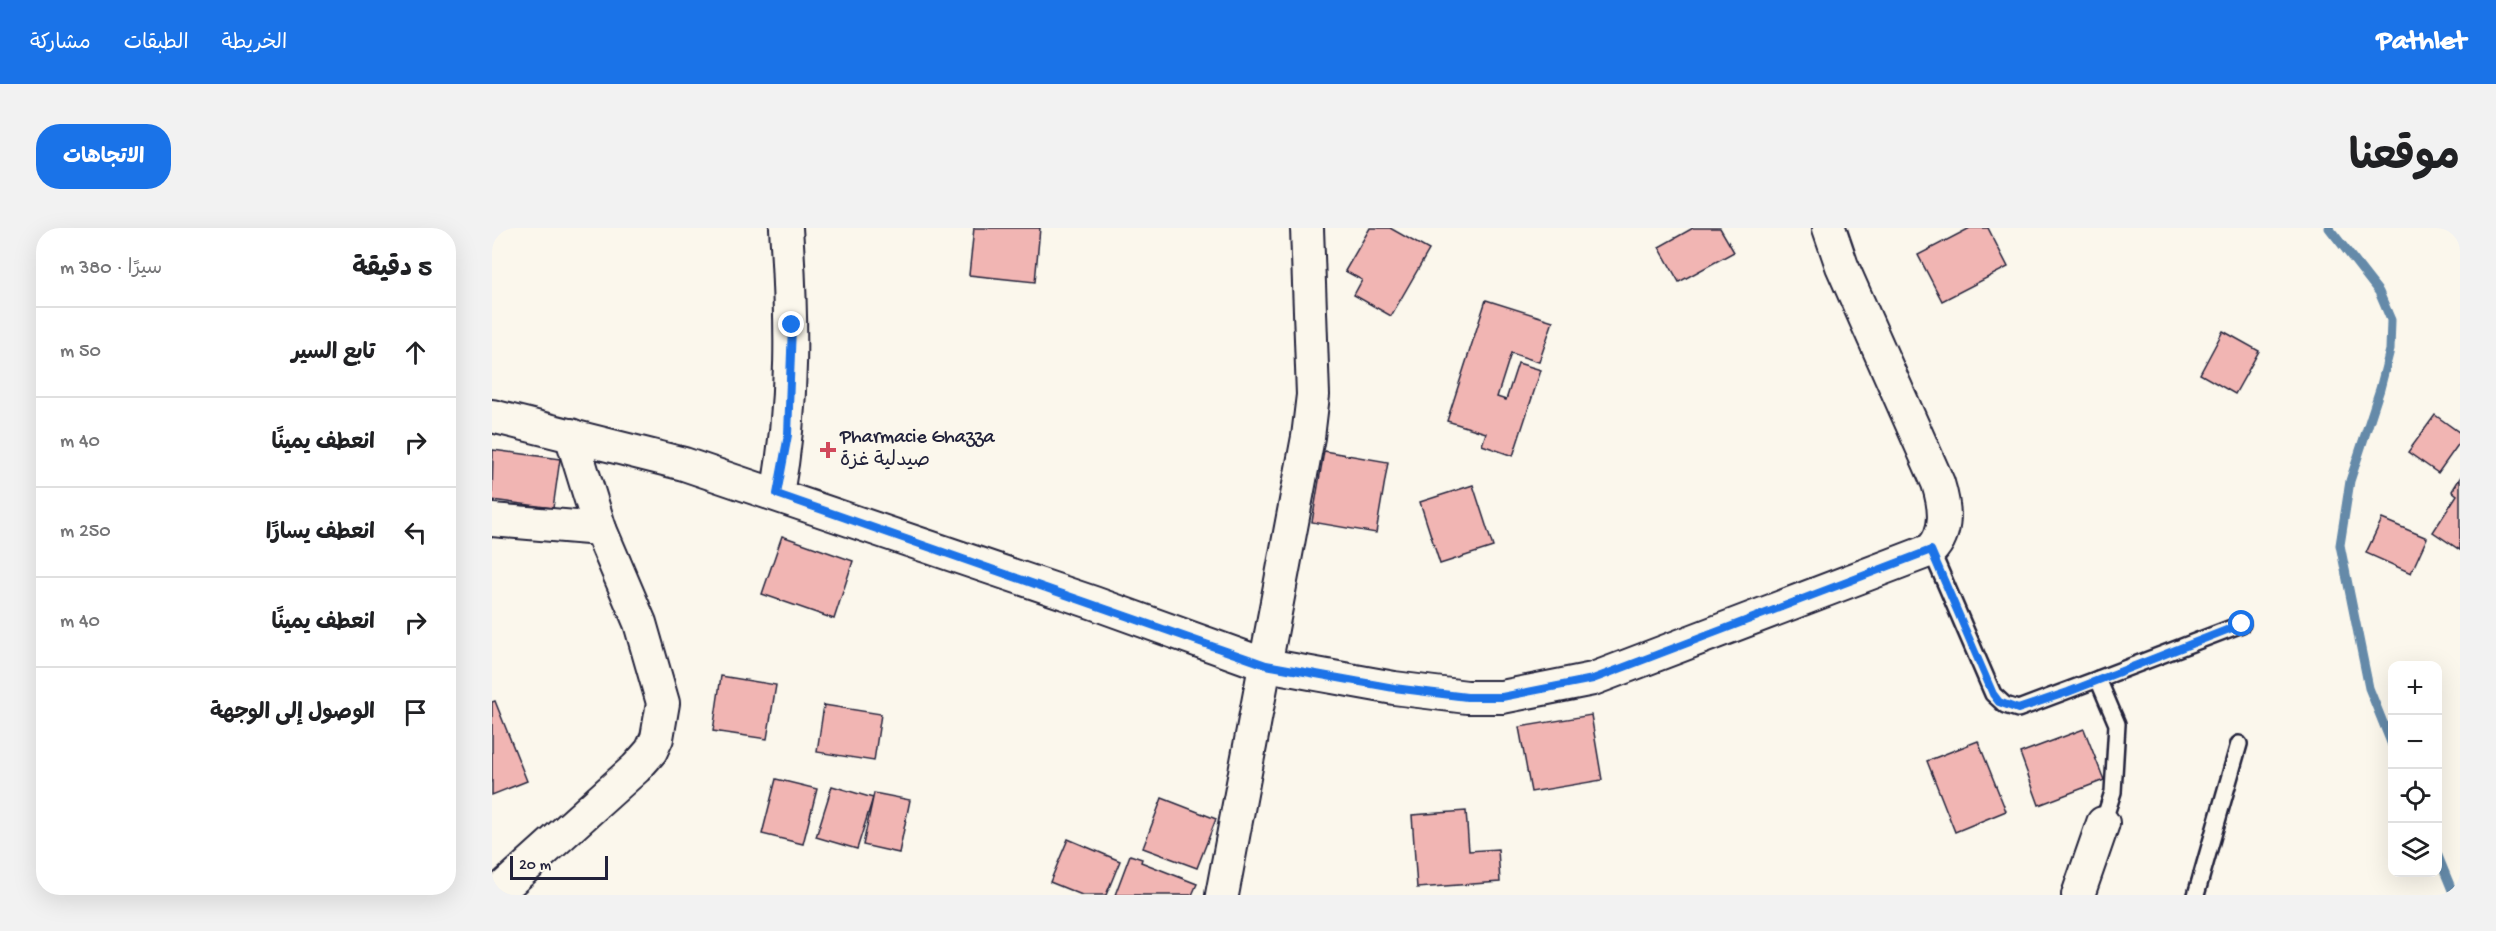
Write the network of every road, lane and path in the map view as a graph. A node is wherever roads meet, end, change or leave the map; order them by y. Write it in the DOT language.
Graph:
graph roads {
  1 [pos="786,228"];
  2 [pos="1307,228"];
  3 [pos="1829,228"];
  4 [pos="492,416"];
  5 [pos="571,435"];
  6 [pos="777,494"];
  7 [pos="492,520"];
  8 [pos="600,530"];
  9 [pos="1931,550"];
  10 [pos="2242,624"];
  11 [pos="1266,665"];
  12 [pos="2098,679"];
  13 [pos="2240,744"];
  14 [pos="2103,823"];
  15 [pos="2083,894"];
  16 [pos="495,895"];
  17 [pos="1222,895"];
  18 [pos="2196,895"];
  1 -- 6 [label="street"];
  2 -- 11 [label="street"];
  3 -- 9 [label="street"];
  4 -- 5 [label="street"];
  5 -- 6 [label="street"];
  5 -- 8 [label="street"];
  6 -- 11 [label="street"];
  7 -- 8 [label="street"];
  8 -- 16 [label="street"];
  9 -- 11 [label="street"];
  9 -- 12 [label="lane"];
  10 -- 12 [label="lane"];
  11 -- 17 [label="street"];
  12 -- 14 [label="lane"];
  13 -- 18 [label="lane"];
  14 -- 15 [label="street"];
}
